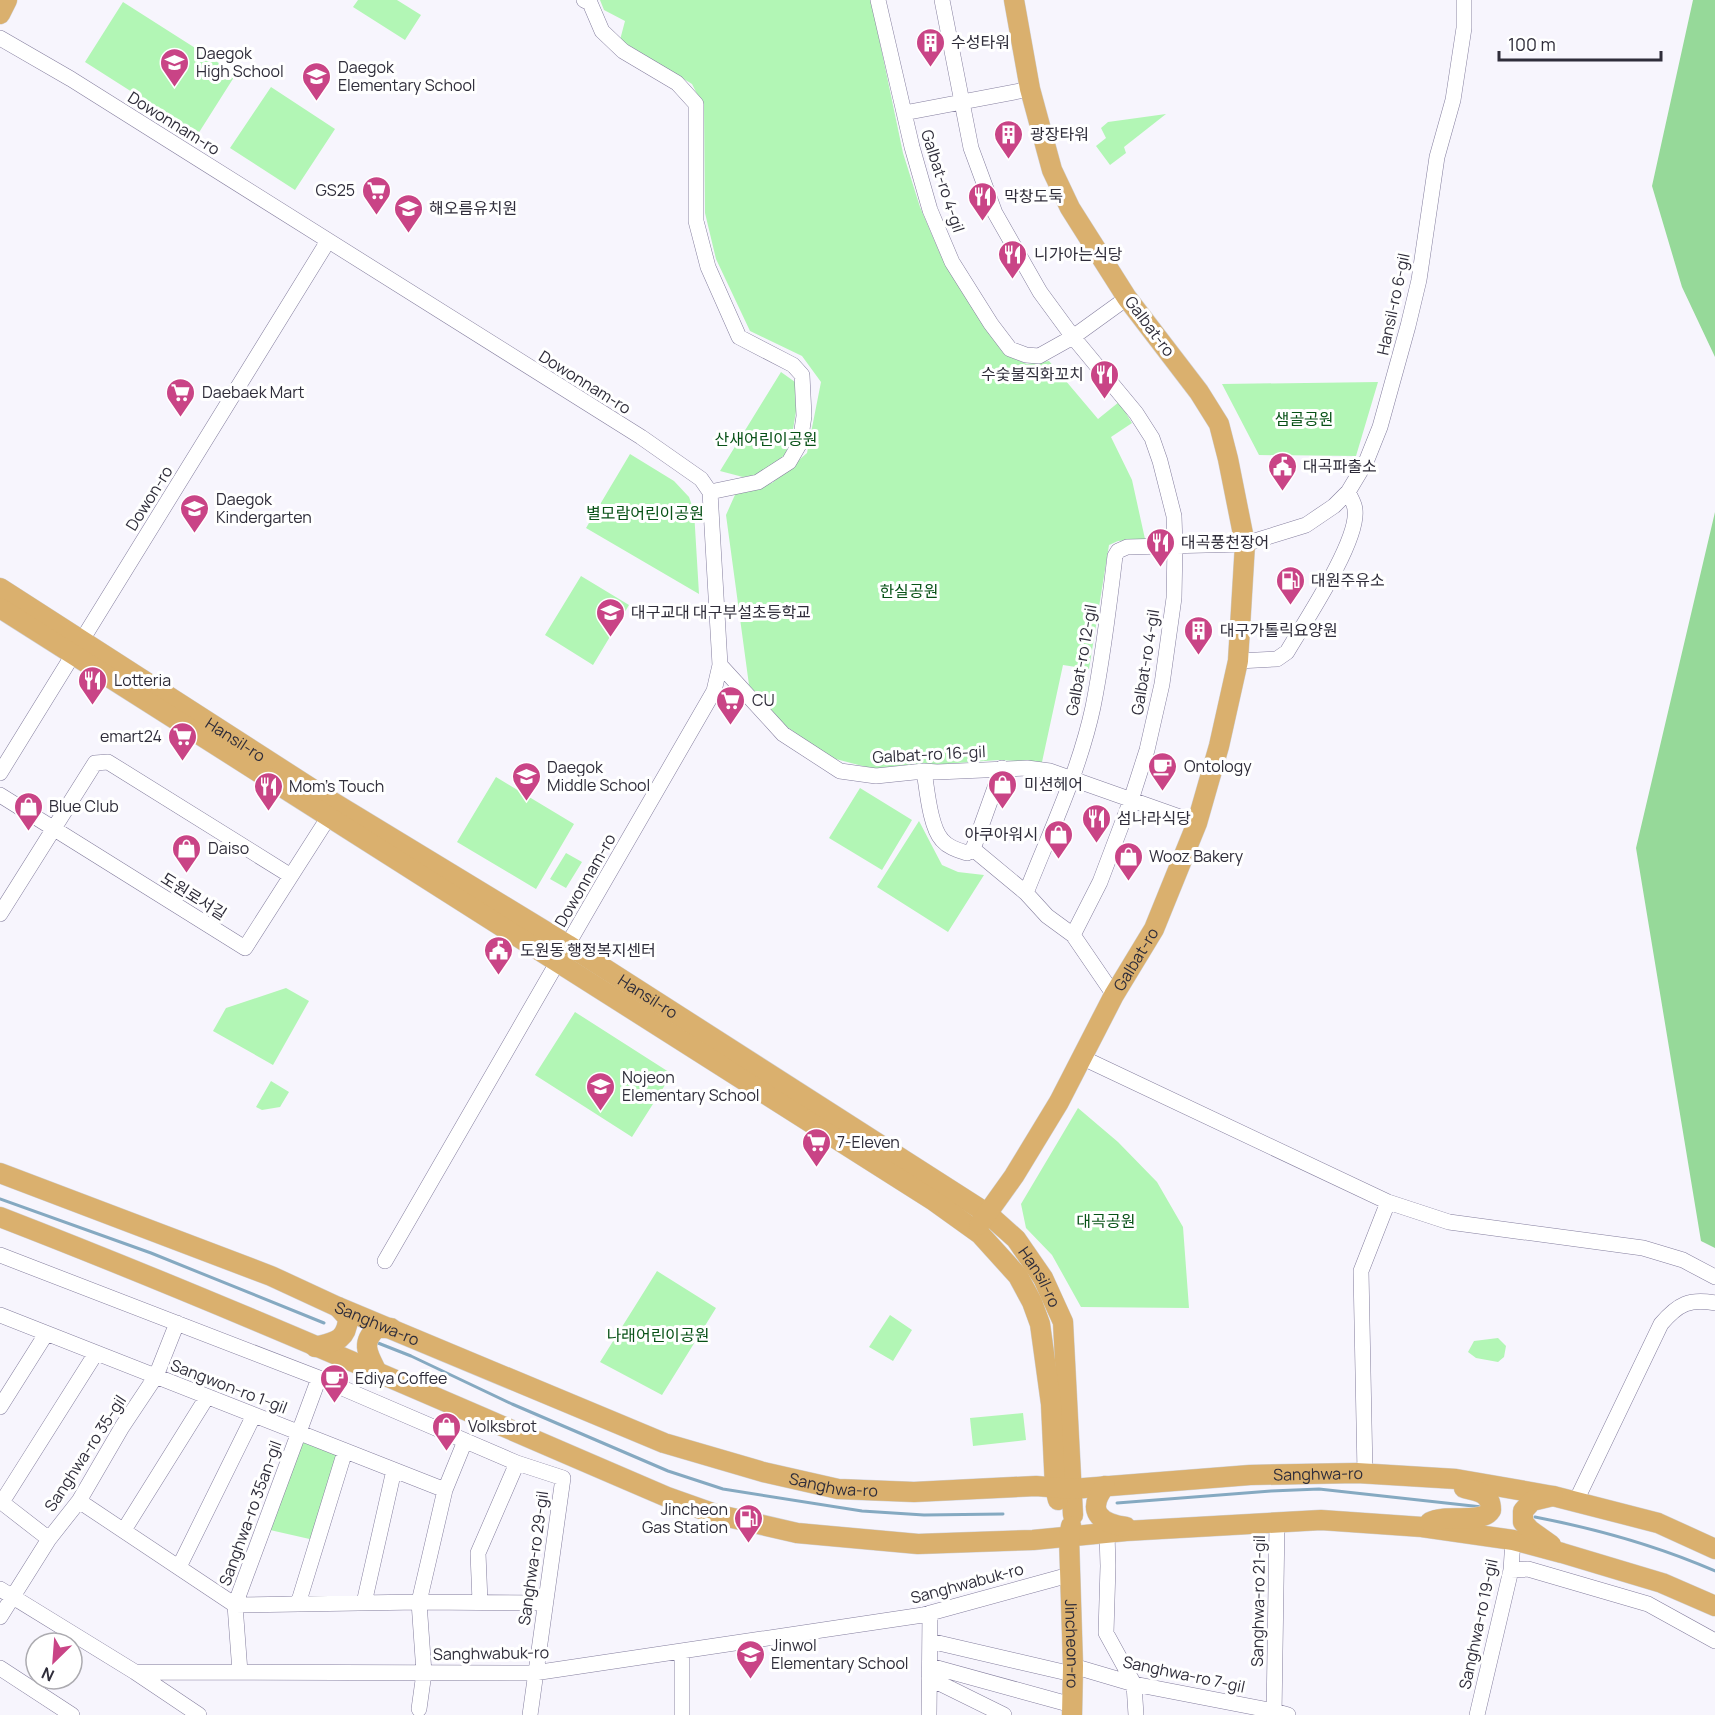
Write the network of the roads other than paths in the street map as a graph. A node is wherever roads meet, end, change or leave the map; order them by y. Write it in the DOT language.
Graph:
graph roads {
  1 [pos="7,0"];
  2 [pos="584,0"];
  3 [pos="878,0"];
  4 [pos="942,0"];
  5 [pos="1014,0"];
  6 [pos="1464,0"];
  7 [pos="0,14"];
  8 [pos="0,38"];
  9 [pos="1030,89"];
  10 [pos="960,102"];
  11 [pos="904,113"];
  12 [pos="328,242"];
  13 [pos="1127,298"];
  14 [pos="1073,337"];
  15 [pos="710,492"];
  16 [pos="1348,492"];
  17 [pos="1245,544"];
  18 [pos="1175,545"];
  19 [pos="0,588"];
  20 [pos="0,608"];
  21 [pos="78,647"];
  22 [pos="1238,661"];
  23 [pos="720,665"];
  24 [pos="1002,768"];
  25 [pos="924,771"];
  26 [pos="0,773"];
  27 [pos="1072,779"];
  28 [pos="0,795"];
  29 [pos="1131,800"];
  30 [pos="328,818"];
  31 [pos="1197,823"];
  32 [pos="53,828"];
  33 [pos="973,849"];
  34 [pos="291,876"];
  35 [pos="1026,893"];
  36 [pos="0,914"];
  37 [pos="1073,936"];
  38 [pos="563,953"];
  39 [pos="1114,995"];
  40 [pos="1083,1058"];
  41 [pos="0,1173"];
  42 [pos="1388,1202"];
  43 [pos="988,1214"];
  44 [pos="0,1217"];
  45 [pos="975,1230"];
  46 [pos="0,1255"];
  47 [pos="385,1260"];
  48 [pos="1710,1275"];
  49 [pos="1708,1301"];
  50 [pos="338,1307"];
  51 [pos="0,1315"];
  52 [pos="177,1323"];
  53 [pos="391,1328"];
  54 [pos="46,1334"];
  55 [pos="315,1347"];
  56 [pos="96,1353"];
  57 [pos="376,1372"];
  58 [pos="156,1376"];
  59 [pos="319,1378"];
  60 [pos="207,1397"];
  61 [pos="0,1407"];
  62 [pos="254,1415"];
  63 [pos="299,1433"];
  64 [pos="465,1441"];
  65 [pos="345,1451"];
  66 [pos="517,1463"];
  67 [pos="394,1470"];
  68 [pos="1365,1473"];
  69 [pos="1412,1476"];
  70 [pos="1105,1486"];
  71 [pos="1064,1488"];
  72 [pos="445,1490"];
  73 [pos="1553,1496"];
  74 [pos="78,1501"];
  75 [pos="1,1502"];
  76 [pos="1576,1502"];
  77 [pos="1073,1515"];
  78 [pos="1277,1523"];
  79 [pos="1422,1527"];
  80 [pos="124,1530"];
  81 [pos="1145,1530"];
  82 [pos="1107,1533"];
  83 [pos="1069,1537"];
  84 [pos="49,1539"];
  85 [pos="1513,1540"];
  86 [pos="1715,1549"];
  87 [pos="1562,1552"];
  88 [pos="179,1567"];
  89 [pos="1511,1570"];
  90 [pos="1070,1575"];
  91 [pos="7,1594"];
  92 [pos="419,1602"];
  93 [pos="480,1602"];
  94 [pos="364,1603"];
  95 [pos="544,1603"];
  96 [pos="298,1604"];
  97 [pos="236,1605"];
  98 [pos="1715,1606"];
  99 [pos="930,1613"];
  100 [pos="0,1617"];
  101 [pos="930,1641"];
  102 [pos="1715,1641"];
  103 [pos="682,1651"];
  104 [pos="0,1668"];
  105 [pos="1072,1670"];
  106 [pos="135,1672"];
  107 [pos="240,1672"];
  108 [pos="424,1672"];
  109 [pos="930,1672"];
  110 [pos="534,1673"];
  111 [pos="1134,1684"];
  112 [pos="1072,1710"];
  113 [pos="419,1713"];
  114 [pos="1279,1714"];
  115 [pos="72,1715"];
  116 [pos="199,1715"];
  117 [pos="530,1715"];
  118 [pos="682,1715"];
  119 [pos="929,1715"];
  120 [pos="1004,1715"];
  121 [pos="1136,1715"];
  122 [pos="1477,1715"];
  1 -- 7 [label="main road"];
  2 -- 15 [label="street"];
  3 -- 11 [label="street"];
  4 -- 10 [label="street"];
  5 -- 9 [label="main road, Galbat-ro"];
  6 -- 16 [label="street, Hansil-ro 6-gil"];
  8 -- 12 [label="street, Dowonnam-ro"];
  9 -- 10 [label="street"];
  9 -- 13 [label="main road, Galbat-ro"];
  10 -- 11 [label="street, Galbat-ro 4-gil"];
  10 -- 14 [label="street, Galbat-ro 4-gil"];
  11 -- 14 [label="street, Galbat-ro 4-gil"];
  12 -- 15 [label="street, Dowonnam-ro"];
  12 -- 21 [label="street, Dowon-ro"];
  13 -- 14 [label="street"];
  13 -- 17 [label="main road, Galbat-ro"];
  14 -- 18 [label="street, Galbat-ro 4-gil"];
  15 -- 23 [label="street, Dowonnam-ro"];
  16 -- 17 [label="street, Hansil-ro 6-gil"];
  16 -- 22 [label="street"];
  17 -- 18 [label="street, Galbat-ro 12-gil"];
  17 -- 22 [label="main road, Galbat-ro"];
  18 -- 27 [label="street, Galbat-ro 12-gil"];
  18 -- 29 [label="street, Galbat-ro 4-gil"];
  19 -- 21 [label="main road, Hansil-ro"];
  20 -- 21 [label="main road, Hansil-ro"];
  21 -- 26 [label="street, Dowon-ro"];
  21 -- 30 [label="main road, Hansil-ro"];
  21 -- 38 [label="main road, Hansil-ro"];
  22 -- 31 [label="main road, Galbat-ro"];
  23 -- 25 [label="street, Galbat-ro 16-gil"];
  23 -- 38 [label="street, Dowonnam-ro"];
  24 -- 25 [label="street, Galbat-ro 16-gil"];
  24 -- 27 [label="street, Galbat-ro 16-gil"];
  24 -- 33 [label="street, Galbat-ro 16-gil"];
  25 -- 33 [label="street"];
  27 -- 29 [label="street, Galbat-ro 16-gil"];
  27 -- 35 [label="street, Galbat-ro 12-gil"];
  28 -- 32 [label="street, 도원로서길"];
  29 -- 31 [label="street, Galbat-ro 16-gil"];
  29 -- 37 [label="street, Galbat-ro 4-gil"];
  30 -- 34 [label="street, 도원로서길"];
  30 -- 38 [label="main road, Hansil-ro"];
  31 -- 39 [label="main road, Galbat-ro"];
  32 -- 34 [label="street"];
  32 -- 34 [label="street, 도원로서길"];
  32 -- 36 [label="street"];
  33 -- 35 [label="street"];
  35 -- 37 [label="street"];
  37 -- 39 [label="street"];
  38 -- 43 [label="main road, Hansil-ro"];
  38 -- 45 [label="main road, Hansil-ro"];
  38 -- 47 [label="street, Dowonnam-ro"];
  39 -- 40 [label="main road, Galbat-ro"];
  40 -- 42 [label="street"];
  40 -- 43 [label="main road, Galbat-ro"];
  41 -- 50 [label="main road, Sanghwa-ro"];
  42 -- 48 [label="street"];
  42 -- 68 [label="street"];
  43 -- 45 [label="main road, Galbat-ro"];
  43 -- 71 [label="main road, Hansil-ro"];
  44 -- 55 [label="main road"];
  45 -- 71 [label="main road, Hansil-ro"];
  46 -- 52 [label="street"];
  48 -- 49 [label="street"];
  49 -- 76 [label="street"];
  50 -- 53 [label="main road, Sanghwa-ro"];
  50 -- 55 [label="main road"];
  51 -- 54 [label="street, Sangwon-ro 1-gil"];
  52 -- 58 [label="street, Sanghwa-ro 35-gil"];
  52 -- 59 [label="street"];
  53 -- 57 [label="main road"];
  53 -- 71 [label="main road, Sanghwa-ro"];
  54 -- 56 [label="street, Sangwon-ro 1-gil"];
  54 -- 61 [label="street"];
  55 -- 57 [label="main road"];
  56 -- 58 [label="street, Sangwon-ro 1-gil"];
  56 -- 75 [label="street"];
  57 -- 83 [label="main road"];
  58 -- 60 [label="street, Sangwon-ro 1-gil"];
  58 -- 74 [label="street, Sanghwa-ro 35-gil"];
  59 -- 63 [label="street, Sanghwa-ro 35an-gil"];
  59 -- 64 [label="street"];
  60 -- 62 [label="street, Sangwon-ro 1-gil"];
  60 -- 80 [label="street"];
  62 -- 63 [label="street, Sangwon-ro 1-gil"];
  62 -- 88 [label="street, Sanghwa-ro 35an-gil"];
  63 -- 65 [label="street, Sangwon-ro 1-gil"];
  63 -- 97 [label="street, Sanghwa-ro 35an-gil"];
  64 -- 66 [label="street"];
  64 -- 72 [label="street"];
  65 -- 67 [label="street, Sangwon-ro 1-gil"];
  65 -- 96 [label="street"];
  66 -- 93 [label="street"];
  66 -- 95 [label="street, Sanghwa-ro 29-gil"];
  67 -- 72 [label="street, Sangwon-ro 1-gil"];
  67 -- 94 [label="street"];
  68 -- 69 [label="main road, Sanghwa-ro"];
  68 -- 70 [label="main road, Sanghwa-ro"];
  69 -- 73 [label="main road, Sanghwa-ro"];
  69 -- 79 [label="main road"];
  70 -- 71 [label="main road, Sanghwa-ro"];
  70 -- 77 [label="main road"];
  70 -- 81 [label="main road"];
  71 -- 77 [label="main road, Hansil-ro"];
  71 -- 83 [label="main road, Hansil-ro"];
  72 -- 92 [label="street"];
  73 -- 76 [label="main road, Sanghwa-ro"];
  73 -- 87 [label="main road"];
  74 -- 80 [label="street, Sanghwa-ro 35an-gil"];
  74 -- 84 [label="street, Sanghwa-ro 35-gil"];
  75 -- 84 [label="street"];
  76 -- 86 [label="main road, Sanghwa-ro"];
  77 -- 83 [label="main road, Hansil-ro"];
  78 -- 79 [label="main road"];
  78 -- 81 [label="main road"];
  78 -- 114 [label="street, Sanghwa-ro 21-gil"];
  79 -- 85 [label="main road"];
  80 -- 88 [label="street, Sanghwa-ro 35an-gil"];
  81 -- 82 [label="main road"];
  82 -- 83 [label="main road"];
  82 -- 111 [label="street"];
  83 -- 90 [label="main road, Jincheon-ro"];
  84 -- 91 [label="street, Sanghwa-ro 35-gil"];
  85 -- 87 [label="main road"];
  85 -- 89 [label="street, Sanghwa-ro 19-gil"];
  87 -- 98 [label="main road"];
  88 -- 97 [label="street, Sanghwa-ro 35an-gil"];
  89 -- 102 [label="street"];
  89 -- 122 [label="street, Sanghwa-ro 19-gil"];
  90 -- 99 [label="street, Sanghwabuk-ro"];
  90 -- 105 [label="main road, Jincheon-ro"];
  91 -- 100 [label="street, Sanghwa-ro 35-gil"];
  91 -- 106 [label="street"];
  92 -- 93 [label="street, Sanghwa-ro 35an-gil"];
  92 -- 94 [label="street, Sanghwa-ro 35an-gil"];
  92 -- 108 [label="street"];
  93 -- 95 [label="street, Sanghwa-ro 35an-gil"];
  94 -- 96 [label="street, Sanghwa-ro 35an-gil"];
  95 -- 110 [label="street, Sanghwa-ro 29-gil"];
  96 -- 97 [label="street, Sanghwa-ro 35an-gil"];
  97 -- 107 [label="street"];
  99 -- 101 [label="street"];
  99 -- 103 [label="street, Sanghwabuk-ro"];
  101 -- 105 [label="street, Sanghwa-ro 7-gil"];
  101 -- 109 [label="street"];
  103 -- 110 [label="street, Sanghwabuk-ro"];
  103 -- 118 [label="street"];
  104 -- 115 [label="street"];
  105 -- 111 [label="street, Sanghwa-ro 7-gil"];
  105 -- 112 [label="main road, Jincheon-ro"];
  106 -- 107 [label="street, Sanghwabuk-ro"];
  106 -- 116 [label="street"];
  107 -- 108 [label="street, Sanghwabuk-ro"];
  108 -- 110 [label="street, Sanghwabuk-ro"];
  108 -- 113 [label="street"];
  109 -- 112 [label="street"];
  109 -- 119 [label="street"];
  109 -- 120 [label="street"];
  110 -- 117 [label="street, Sanghwa-ro 29-gil"];
  111 -- 114 [label="street, Sanghwa-ro 7-gil"];
  111 -- 121 [label="street"];
}
